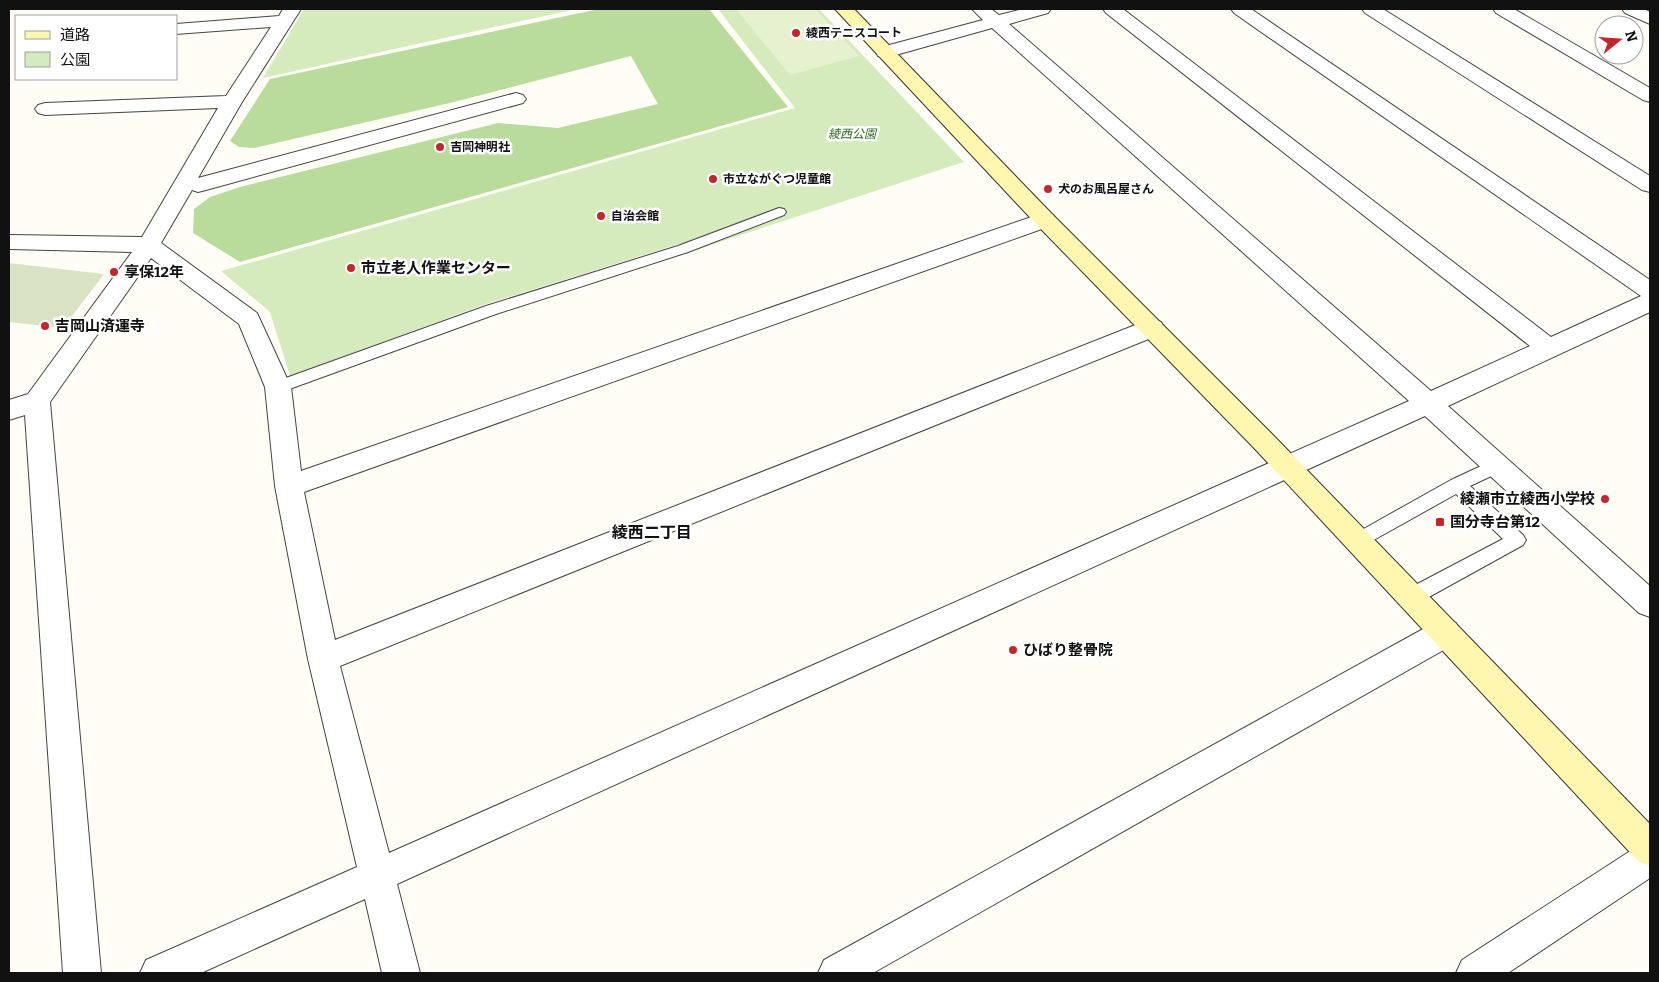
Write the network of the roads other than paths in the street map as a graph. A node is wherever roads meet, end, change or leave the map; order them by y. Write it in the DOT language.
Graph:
graph roads {
  1 [pos="844,9"];
  2 [pos="1042,9"];
  3 [pos="1112,9"];
  4 [pos="1240,9"];
  5 [pos="1371,9"];
  6 [pos="1502,9"];
  7 [pos="1631,9"];
  8 [pos="288,15"];
  9 [pos="988,15"];
  10 [pos="1650,19"];
  11 [pos="178,29"];
  12 [pos="885,52"];
  13 [pos="1650,96"];
  14 [pos="516,99"];
  15 [pos="232,102"];
  16 [pos="45,109"];
  17 [pos="198,185"];
  18 [pos="1650,185"];
  19 [pos="779,212"];
  20 [pos="1045,220"];
  21 [pos="9,242"];
  22 [pos="150,245"];
  23 [pos="1650,291"];
  24 [pos="1650,302"];
  25 [pos="1152,328"];
  26 [pos="1549,348"];
  27 [pos="278,387"];
  28 [pos="1429,403"];
  29 [pos="23,405"];
  30 [pos="1496,466"];
  31 [pos="1287,468"];
  32 [pos="1457,485"];
  33 [pos="289,486"];
  34 [pos="1357,541"];
  35 [pos="1411,597"];
  36 [pos="1650,604"];
  37 [pos="1445,633"];
  38 [pos="323,659"];
  39 [pos="1650,849"];
  40 [pos="1650,858"];
  41 [pos="378,875"];
  42 [pos="82,973"];
  43 [pos="159,973"];
  44 [pos="401,973"];
  45 [pos="837,973"];
  46 [pos="1475,973"];
  1 -- 12 [label="street"];
  2 -- 9 [label="street"];
  3 -- 26 [label="street"];
  4 -- 23 [label="street"];
  5 -- 18 [label="street"];
  6 -- 13 [label="street"];
  7 -- 10 [label="street"];
  8 -- 11 [label="street"];
  8 -- 15 [label="street"];
  9 -- 12 [label="street"];
  9 -- 28 [label="street"];
  12 -- 20 [label="street"];
  14 -- 17 [label="street"];
  15 -- 16 [label="street"];
  15 -- 22 [label="street"];
  19 -- 27 [label="lane"];
  20 -- 25 [label="street"];
  20 -- 33 [label="street"];
  21 -- 22 [label="street"];
  22 -- 27 [label="street"];
  22 -- 29 [label="street"];
  24 -- 26 [label="street"];
  25 -- 31 [label="street"];
  25 -- 38 [label="street"];
  26 -- 28 [label="street"];
  27 -- 33 [label="street"];
  28 -- 30 [label="street"];
  28 -- 31 [label="street"];
  29 -- 42 [label="street"];
  30 -- 32 [label="lane"];
  30 -- 36 [label="street"];
  31 -- 34 [label="street"];
  31 -- 41 [label="street"];
  32 -- 34 [label="lane"];
  32 -- 35 [label="lane"];
  33 -- 38 [label="street"];
  34 -- 35 [label="street"];
  35 -- 37 [label="street"];
  37 -- 39 [label="street"];
  37 -- 45 [label="street"];
  38 -- 41 [label="street"];
  40 -- 46 [label="street"];
  41 -- 43 [label="street"];
  41 -- 44 [label="street"];
}
